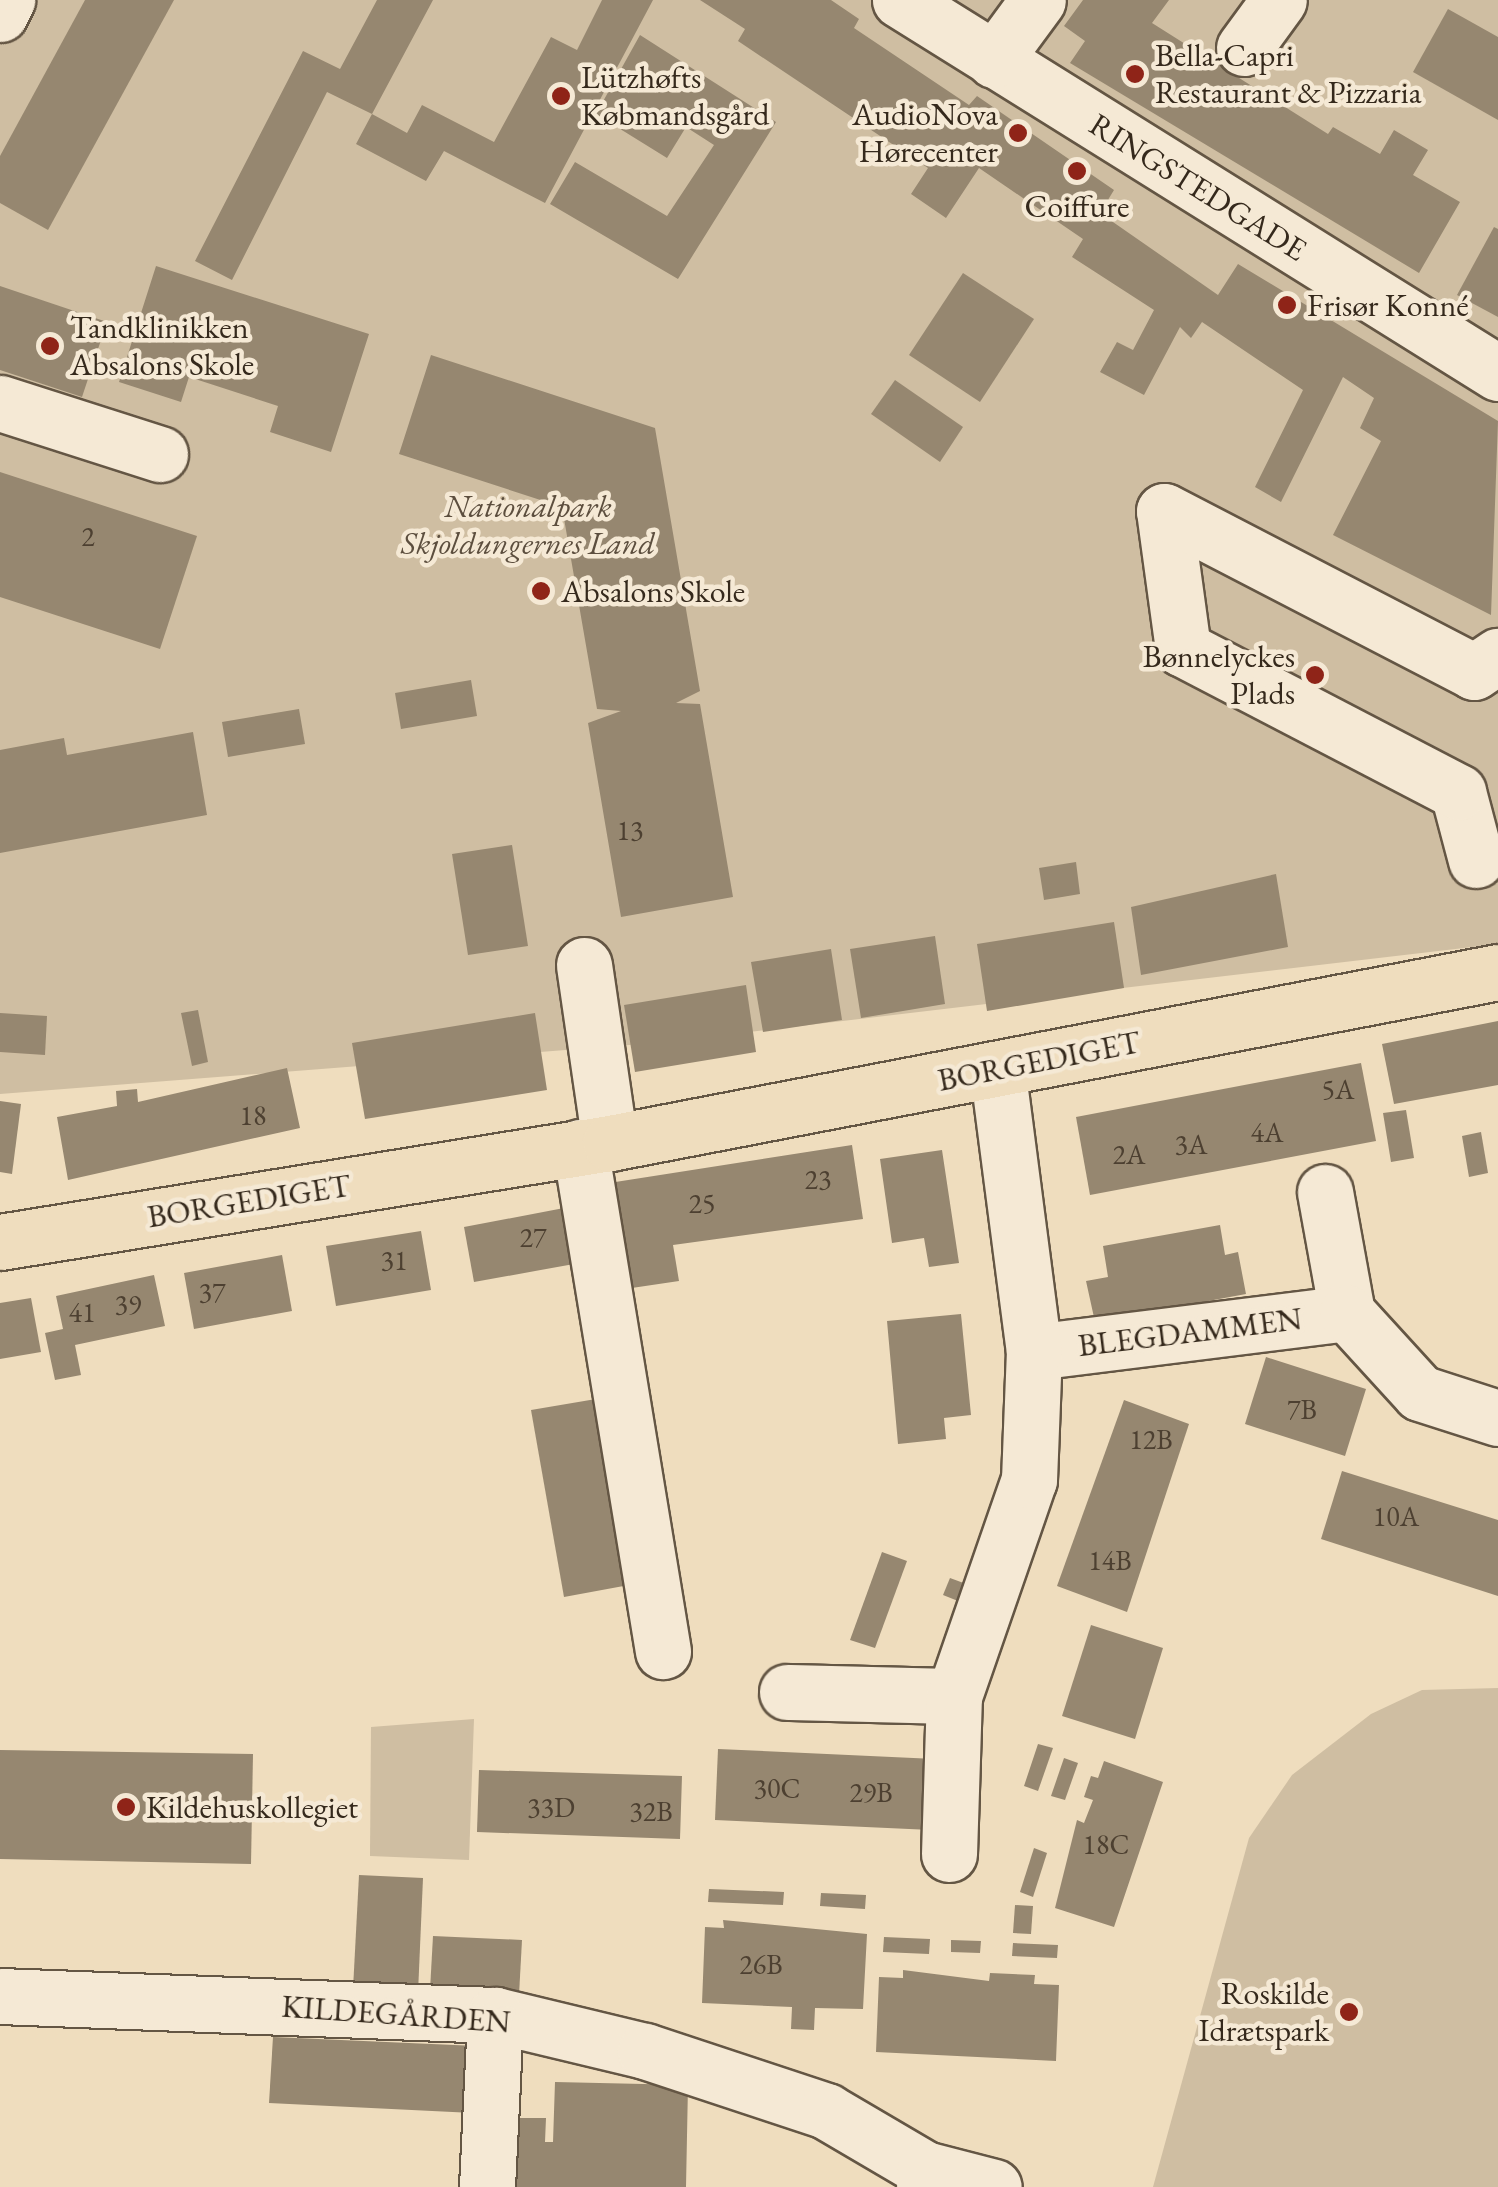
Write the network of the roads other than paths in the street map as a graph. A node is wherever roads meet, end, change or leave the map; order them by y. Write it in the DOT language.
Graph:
graph roads {
  1 [pos="8,0"];
  2 [pos="900,0"];
  3 [pos="1038,0"];
  4 [pos="1279,0"];
  5 [pos="0,14"];
  6 [pos="1244,48"];
  7 [pos="994,60"];
  8 [pos="1498,372"];
  9 [pos="0,403"];
  10 [pos="160,454"];
  11 [pos="1490,671"];
  12 [pos="1476,860"];
  13 [pos="584,966"];
  14 [pos="1498,972"];
  15 [pos="997,1069"];
  16 [pos="595,1145"];
  17 [pos="1325,1192"];
  18 [pos="12,1237"];
  19 [pos="1347,1313"];
  20 [pos="1034,1352"];
  21 [pos="1498,1418"];
  22 [pos="663,1651"];
  23 [pos="787,1692"];
  24 [pos="954,1696"];
  25 [pos="949,1854"];
  26 [pos="0,1996"];
  27 [pos="495,2015"];
  28 [pos="925,2178"];
  29 [pos="488,2187"];
  30 [pos="994,2187"];
  1 -- 5 [label="street"];
  2 -- 7 [label="street, RINGSTEDGADE"];
  3 -- 7 [label="street"];
  4 -- 6 [label="street"];
  7 -- 8 [label="street, RINGSTEDGADE"];
  9 -- 10 [label="street"];
  11 -- 12 [label="street"];
  13 -- 16 [label="street"];
  14 -- 15 [label="main road, BORGEDIGET"];
  15 -- 16 [label="main road, BORGEDIGET"];
  15 -- 20 [label="street, BLEGDAMMEN"];
  16 -- 18 [label="main road, BORGEDIGET"];
  16 -- 22 [label="street"];
  17 -- 19 [label="street, BLEGDAMMEN"];
  19 -- 20 [label="street, BLEGDAMMEN"];
  19 -- 21 [label="street, BLEGDAMMEN"];
  20 -- 24 [label="street, BLEGDAMMEN"];
  23 -- 24 [label="street"];
  24 -- 25 [label="street, BLEGDAMMEN"];
  26 -- 27 [label="street, KILDEGÅRDEN"];
  27 -- 28 [label="street, KILDEGÅRDEN"];
  27 -- 29 [label="street"];
  28 -- 30 [label="street, KILDEGÅRDEN"];
}
